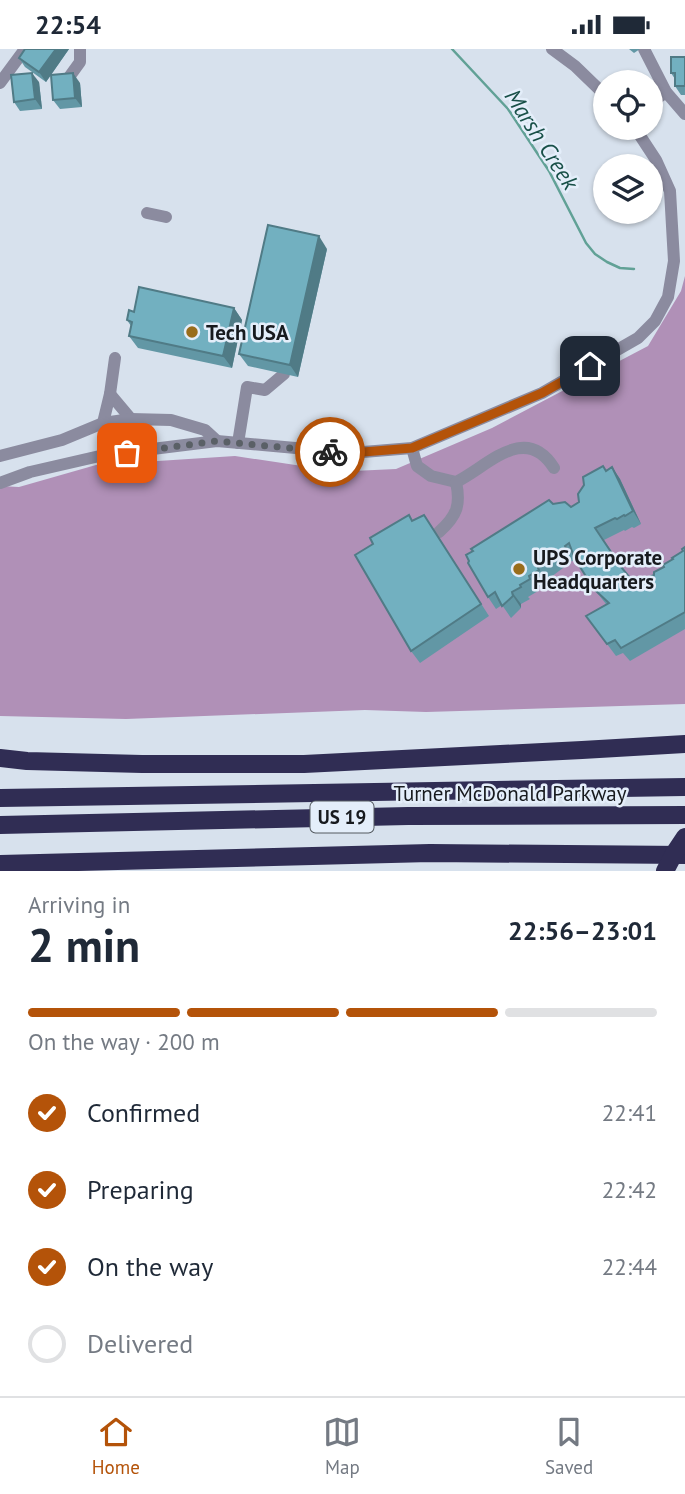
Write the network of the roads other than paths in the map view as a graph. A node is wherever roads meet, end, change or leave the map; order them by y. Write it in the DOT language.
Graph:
graph roads {
  1 [pos="25,49"];
  2 [pos="80,49"];
  3 [pos="552,49"];
  4 [pos="644,49"];
  5 [pos="67,80"];
  6 [pos="0,83"];
  7 [pos="593,83"];
  8 [pos="666,92"];
  9 [pos="663,94"];
  10 [pos="685,114"];
  11 [pos="643,140"];
  12 [pos="147,213"];
  13 [pos="166,217"];
  14 [pos="115,358"];
  15 [pos="284,374"];
  16 [pos="110,394"];
  17 [pos="131,419"];
  18 [pos="103,423"];
  19 [pos="217,441"];
  20 [pos="238,443"];
  21 [pos="412,448"];
  22 [pos="0,456"];
  23 [pos="554,468"];
  24 [pos="456,482"];
  25 [pos="0,483"];
  26 [pos="439,532"];
  27 [pos="685,744"];
  28 [pos="0,761"];
  29 [pos="685,787"];
  30 [pos="0,798"];
  31 [pos="685,814"];
  32 [pos="0,825"];
  33 [pos="685,837"];
  34 [pos="685,855"];
  35 [pos="0,864"];
  36 [pos="665,871"];
  1 -- 6 [label="street"];
  2 -- 5 [label="street"];
  3 -- 7 [label="street"];
  4 -- 8 [label="street"];
  8 -- 9 [label="street"];
  8 -- 10 [label="street"];
  11 -- 21 [label="street"];
  12 -- 13 [label="street"];
  14 -- 16 [label="street"];
  15 -- 20 [label="street"];
  16 -- 17 [label="street"];
  16 -- 18 [label="street"];
  17 -- 18 [label="street"];
  17 -- 19 [label="street"];
  18 -- 22 [label="street"];
  19 -- 20 [label="street"];
  19 -- 25 [label="street"];
  20 -- 21 [label="street"];
  21 -- 24 [label="street"];
  23 -- 24 [label="street"];
  24 -- 26 [label="street"];
  27 -- 28 [label="highway"];
  29 -- 30 [label="highway, Turner McDonald Parkway / US 19"];
  31 -- 32 [label="highway, Turner McDonald Parkway / US 19"];
  33 -- 36 [label="highway, bridge"];
  34 -- 35 [label="highway"];
}
